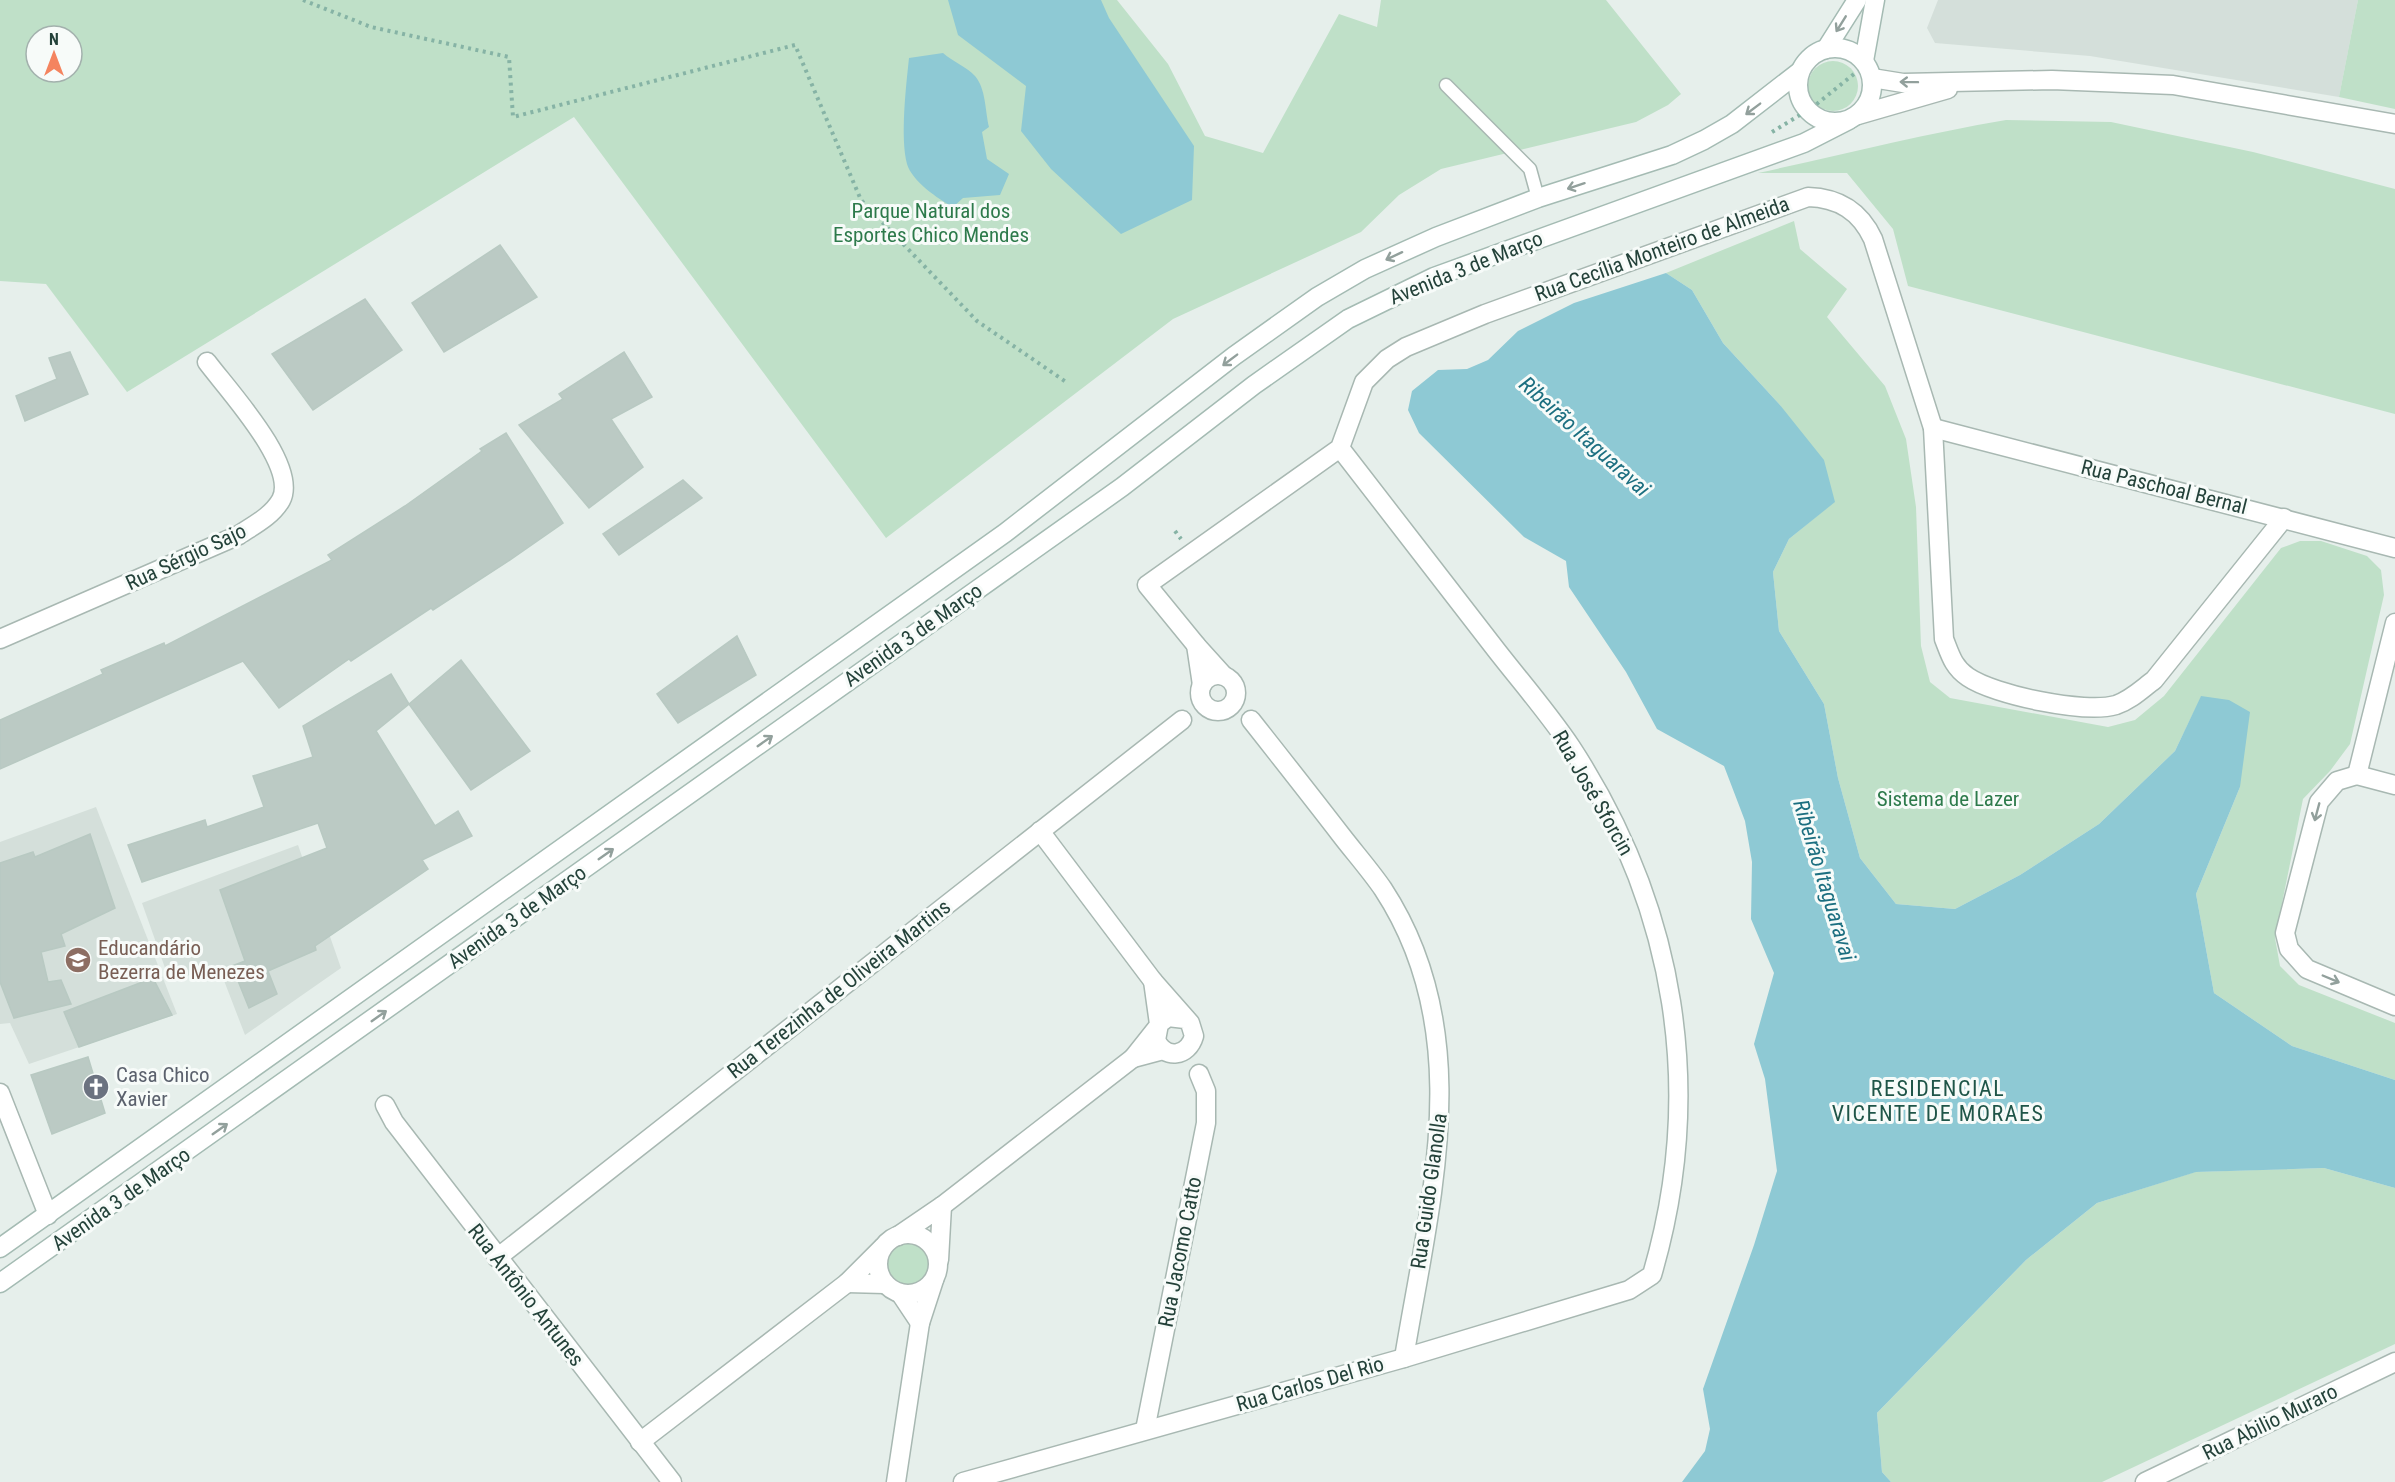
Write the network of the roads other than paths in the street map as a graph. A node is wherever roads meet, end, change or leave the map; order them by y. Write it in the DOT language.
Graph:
graph roads {
  1 [pos="1857,0"];
  2 [pos="1875,0"];
  3 [pos="1826,49"];
  4 [pos="1864,61"];
  5 [pos="1799,72"];
  6 [pos="1872,78"];
  7 [pos="1988,80"];
  8 [pos="1446,85"];
  9 [pos="1854,117"];
  10 [pos="2395,124"];
  11 [pos="1538,198"];
  12 [pos="207,362"];
  13 [pos="1933,428"];
  14 [pos="1340,448"];
  15 [pos="2284,518"];
  16 [pos="2395,548"];
  17 [pos="2395,623"];
  18 [pos="0,639"];
  19 [pos="1196,645"];
  20 [pos="1230,684"];
  21 [pos="1201,688"];
  22 [pos="1217,710"];
  23 [pos="1182,720"];
  24 [pos="1251,720"];
  25 [pos="2357,775"];
  26 [pos="2395,785"];
  27 [pos="1040,831"];
  28 [pos="1154,981"];
  29 [pos="2395,1006"];
  30 [pos="1185,1019"];
  31 [pos="1157,1026"];
  32 [pos="1194,1036"];
  33 [pos="1166,1052"];
  34 [pos="1133,1058"];
  35 [pos="1199,1074"];
  36 [pos="0,1093"];
  37 [pos="385,1105"];
  38 [pos="942,1206"];
  39 [pos="48,1215"];
  40 [pos="891,1241"];
  41 [pos="0,1248"];
  42 [pos="497,1257"];
  43 [pos="34,1259"];
  44 [pos="939,1261"];
  45 [pos="1652,1275"];
  46 [pos="934,1280"];
  47 [pos="0,1283"];
  48 [pos="847,1283"];
  49 [pos="893,1289"];
  50 [pos="920,1323"];
  51 [pos="1404,1358"];
  52 [pos="2395,1362"];
  53 [pos="1145,1430"];
  54 [pos="640,1442"];
  55 [pos="672,1482"];
  56 [pos="896,1482"];
  57 [pos="963,1482"];
  58 [pos="2145,1482"];
  1 -- 3 [label="street, one-way"];
  2 -- 4 [label="street"];
  3 -- 4 [label="street"];
  3 -- 5 [label="street"];
  4 -- 6 [label="street"];
  5 -- 9 [label="street"];
  5 -- 11 [label="street, Avenida 3 de Março, one-way"];
  7 -- 6 [label="street, one-way"];
  6 -- 9 [label="street"];
  7 -- 9 [label="street"];
  7 -- 10 [label="street"];
  8 -- 11 [label="lane"];
  43 -- 9 [label="street, Avenida 3 de Março, one-way"];
  11 -- 39 [label="street, Avenida 3 de Março, one-way"];
  12 -- 18 [label="street, Rua Sérgio Sajo"];
  13 -- 14 [label="street, Rua Cecília Monteiro de Almeida"];
  13 -- 15 [label="street, Rua Paschoal Bernal"];
  13 -- 15 [label="street, Rua Cecília Monteiro de Almeida"];
  14 -- 19 [label="street, Rua Guido Glanolla"];
  14 -- 45 [label="street, Rua José Sforcin"];
  15 -- 16 [label="street, Rua Paschoal Bernal"];
  17 -- 25 [label="street"];
  19 -- 20 [label="street, Rua Guido Glanolla"];
  19 -- 21 [label="street"];
  20 -- 21 [label="street"];
  20 -- 22 [label="street"];
  20 -- 24 [label="street, Rua Guido Glanolla"];
  21 -- 22 [label="street"];
  21 -- 23 [label="street, Rua Terezinha de Oliveira Martins"];
  22 -- 23 [label="street, Rua Terezinha de Oliveira Martins"];
  22 -- 24 [label="street"];
  23 -- 27 [label="street, Rua Terezinha de Oliveira Martins"];
  24 -- 51 [label="street, Rua Guido Glanolla"];
  25 -- 26 [label="street"];
  25 -- 29 [label="street, one-way"];
  27 -- 28 [label="street"];
  27 -- 42 [label="street, Rua Terezinha de Oliveira Martins"];
  28 -- 30 [label="street"];
  28 -- 31 [label="street"];
  30 -- 31 [label="street"];
  30 -- 32 [label="street"];
  31 -- 33 [label="street"];
  31 -- 34 [label="street"];
  32 -- 33 [label="street"];
  32 -- 35 [label="street, Rua Jacomo Catto"];
  33 -- 34 [label="street"];
  33 -- 35 [label="street"];
  34 -- 38 [label="street"];
  35 -- 53 [label="street, Rua Jacomo Catto"];
  36 -- 39 [label="street"];
  37 -- 42 [label="street, Rua Antônio Antunes"];
  38 -- 40 [label="street"];
  38 -- 44 [label="street"];
  39 -- 41 [label="street, Avenida 3 de Março"];
  39 -- 43 [label="street, Avenida 3 de Março"];
  40 -- 44 [label="street"];
  40 -- 48 [label="street"];
  40 -- 49 [label="street"];
  42 -- 54 [label="street, Rua Antônio Antunes"];
  43 -- 47 [label="street, Avenida 3 de Março"];
  44 -- 46 [label="street"];
  45 -- 51 [label="street, Rua Carlos Del Rio"];
  46 -- 49 [label="street"];
  46 -- 50 [label="street"];
  48 -- 49 [label="street"];
  48 -- 54 [label="street"];
  49 -- 50 [label="street"];
  50 -- 56 [label="street"];
  51 -- 53 [label="street, Rua Carlos Del Rio"];
  52 -- 58 [label="street, Rua Abilio Muraro"];
  53 -- 57 [label="street, Rua Carlos Del Rio"];
  54 -- 55 [label="street, Rua Antônio Antunes"];
}
